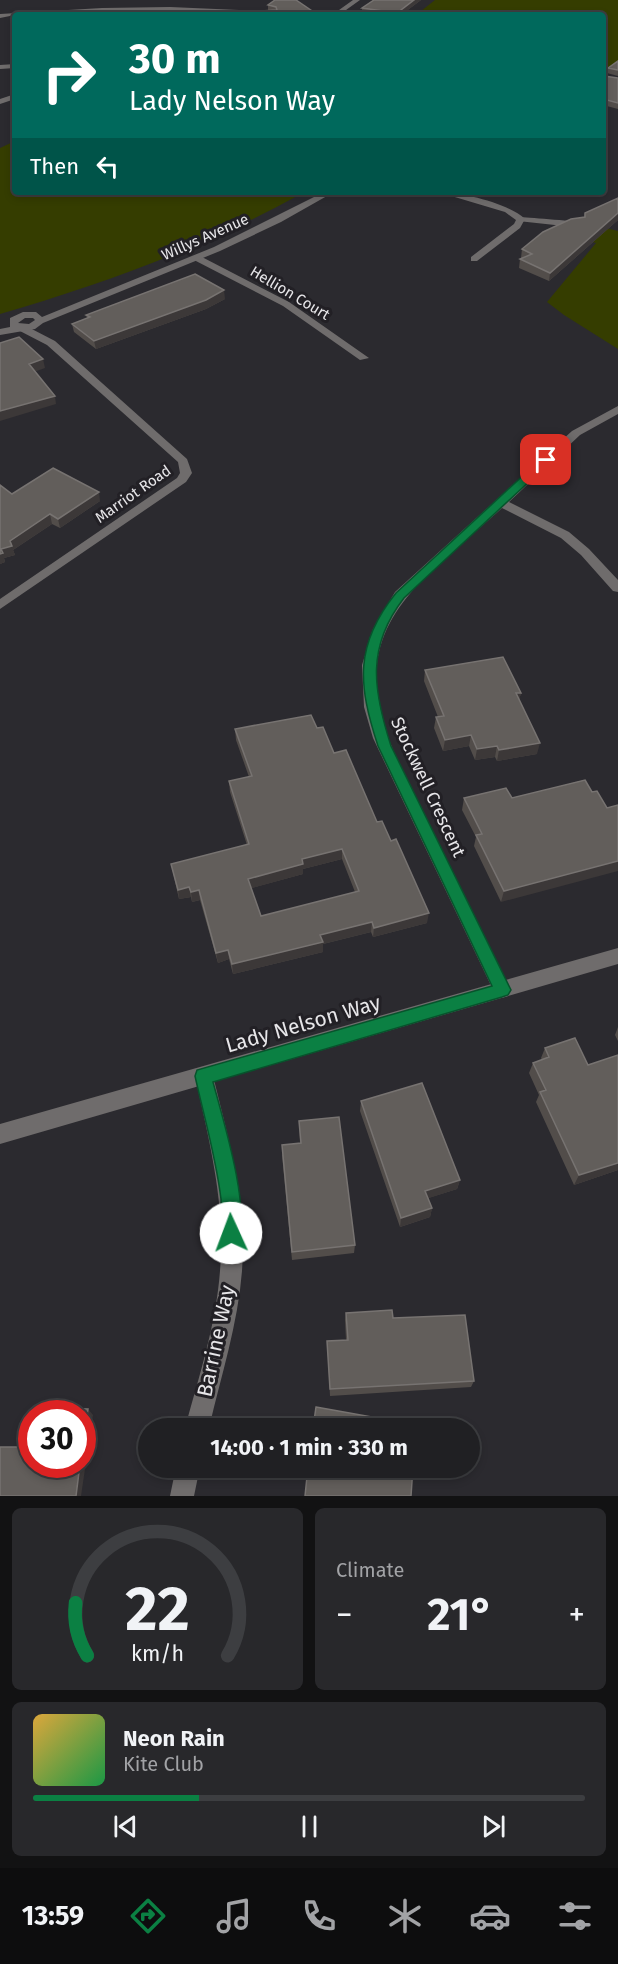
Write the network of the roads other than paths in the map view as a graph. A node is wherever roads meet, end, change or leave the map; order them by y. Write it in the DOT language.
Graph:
graph roads {
  1 [pos="357,0"];
  2 [pos="48,12"];
  3 [pos="155,12"];
  4 [pos="339,12"];
  5 [pos="324,195"];
  6 [pos="453,195"];
  7 [pos="521,219"];
  8 [pos="579,222"];
  9 [pos="197,258"];
  10 [pos="474,259"];
  11 [pos="88,300"];
  12 [pos="27,314"];
  13 [pos="13,320"];
  14 [pos="40,322"];
  15 [pos="0,326"];
  16 [pos="22,328"];
  17 [pos="0,332"];
  18 [pos="51,343"];
  19 [pos="364,358"];
  20 [pos="618,409"];
  21 [pos="500,502"];
  22 [pos="618,588"];
  23 [pos="0,605"];
  24 [pos="618,956"];
  25 [pos="502,990"];
  26 [pos="204,1076"];
  27 [pos="0,1134"];
  28 [pos="199,1418"];
  29 [pos="186,1478"];
  30 [pos="182,1496"];
  1 -- 4 [label="street"];
  2 -- 3 [label="street"];
  5 -- 9 [label="street, Willys Avenue"];
  6 -- 7 [label="street"];
  7 -- 8 [label="lane"];
  7 -- 10 [label="street"];
  9 -- 11 [label="street, Willys Avenue"];
  9 -- 19 [label="street, Hellion Court"];
  11 -- 12 [label="street, Willys Avenue"];
  11 -- 14 [label="street, Willys Avenue"];
  12 -- 13 [label="street, Willys Avenue"];
  12 -- 14 [label="street"];
  13 -- 15 [label="street"];
  13 -- 16 [label="street, Marriot Road"];
  14 -- 16 [label="street, Willys Avenue"];
  14 -- 18 [label="street, Marriot Road"];
  16 -- 17 [label="street"];
  16 -- 18 [label="street, Marriot Road"];
  18 -- 23 [label="street, Marriot Road"];
  20 -- 21 [label="street, Stockwell Crescent"];
  21 -- 22 [label="street"];
  21 -- 25 [label="street, Stockwell Crescent"];
  24 -- 25 [label="street, Lady Nelson Way"];
  25 -- 26 [label="street, Lady Nelson Way"];
  26 -- 27 [label="street, Lady Nelson Way"];
  26 -- 28 [label="street, Barrine Way"];
  29 -- 30 [label="street"];
}
